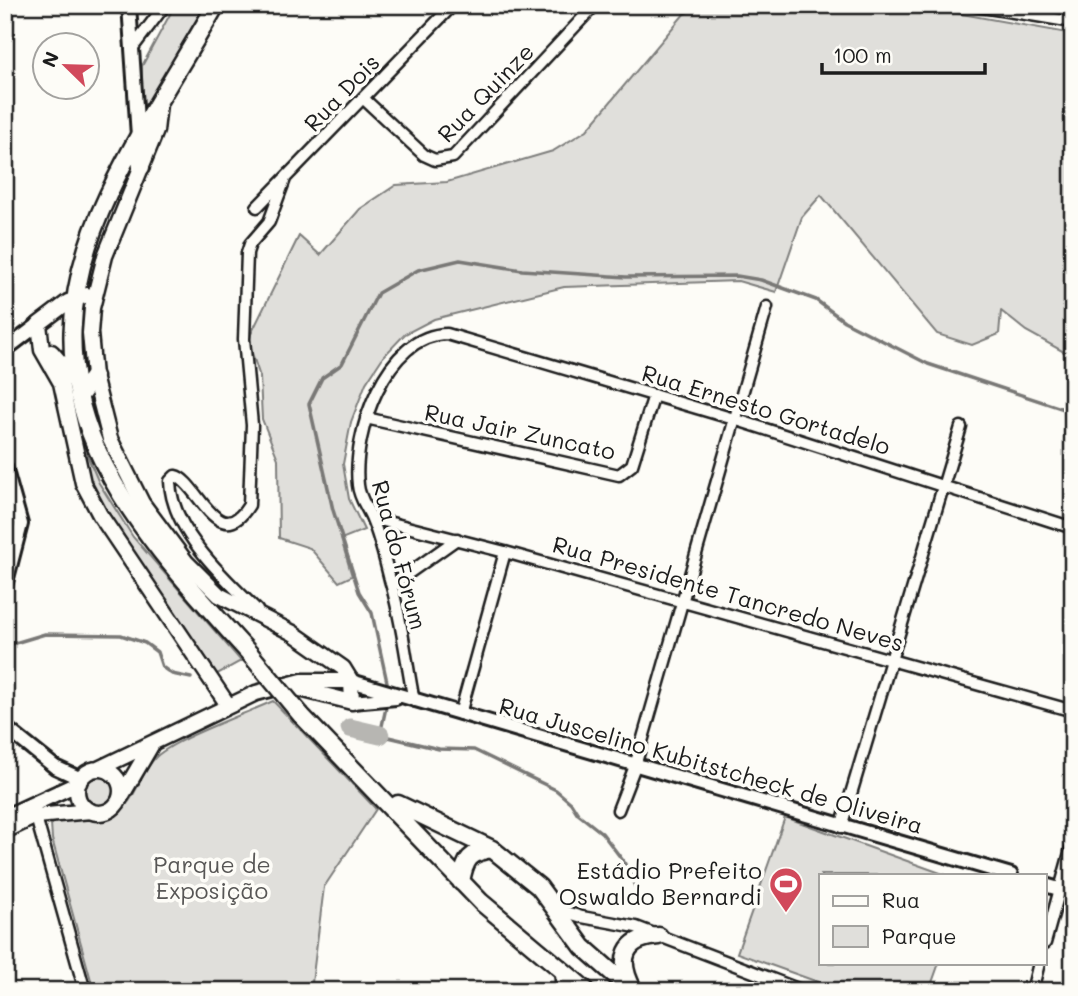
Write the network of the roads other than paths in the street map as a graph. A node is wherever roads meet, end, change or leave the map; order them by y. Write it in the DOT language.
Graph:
graph roads {
  1 [pos="129,5"];
  2 [pos="165,5"];
  3 [pos="216,5"];
  4 [pos="453,5"];
  5 [pos="595,5"];
  6 [pos="970,5"];
  7 [pos="1073,22"];
  8 [pos="134,46"];
  9 [pos="364,99"];
  10 [pos="159,104"];
  11 [pos="138,140"];
  12 [pos="141,167"];
  13 [pos="285,179"];
  14 [pos="257,207"];
  15 [pos="94,297"];
  16 [pos="72,300"];
  17 [pos="767,307"];
  18 [pos="39,324"];
  19 [pos="90,333"];
  20 [pos="447,334"];
  21 [pos="17,341"];
  22 [pos="73,347"];
  23 [pos="5,350"];
  24 [pos="46,352"];
  25 [pos="94,376"];
  26 [pos="78,390"];
  27 [pos="654,395"];
  28 [pos="366,418"];
  29 [pos="734,419"];
  30 [pos="961,427"];
  31 [pos="5,467"];
  32 [pos="941,485"];
  33 [pos="372,518"];
  34 [pos="1073,528"];
  35 [pos="457,539"];
  36 [pos="505,552"];
  37 [pos="392,584"];
  38 [pos="5,586"];
  39 [pos="684,602"];
  40 [pos="265,618"];
  41 [pos="889,659"];
  42 [pos="331,681"];
  43 [pos="351,681"];
  44 [pos="284,685"];
  45 [pos="400,698"];
  46 [pos="330,699"];
  47 [pos="414,701"];
  48 [pos="352,702"];
  49 [pos="228,705"];
  50 [pos="1073,711"];
  51 [pos="460,714"];
  52 [pos="5,727"];
  53 [pos="152,744"];
  54 [pos="635,766"];
  55 [pos="98,769"];
  56 [pos="80,781"];
  57 [pos="380,794"];
  58 [pos="119,801"];
  59 [pos="33,810"];
  60 [pos="618,810"];
  61 [pos="91,811"];
  62 [pos="5,817"];
  63 [pos="841,827"];
  64 [pos="5,831"];
  65 [pos="1073,842"];
  66 [pos="492,849"];
  67 [pos="1007,874"];
  68 [pos="461,882"];
  69 [pos="1046,885"];
  70 [pos="1060,889"];
  71 [pos="1073,893"];
  72 [pos="556,909"];
  73 [pos="659,936"];
  74 [pos="1046,939"];
  75 [pos="1039,964"];
  76 [pos="562,972"];
  77 [pos="85,991"];
  78 [pos="564,991"];
  79 [pos="587,991"];
  80 [pos="634,991"];
  81 [pos="803,991"];
  82 [pos="1032,991"];
  1 -- 8 [label="street"];
  2 -- 8 [label="street"];
  3 -- 10 [label="main road"];
  4 -- 9 [label="street, Rua Dois"];
  5 -- 9 [label="street, Rua Quinze"];
  6 -- 7 [label="street"];
  8 -- 11 [label="street"];
  9 -- 13 [label="street, Rua Dois"];
  10 -- 11 [label="main road"];
  10 -- 12 [label="main road"];
  11 -- 12 [label="main road"];
  11 -- 16 [label="main road"];
  12 -- 15 [label="main road"];
  13 -- 14 [label="street, Rua Dois"];
  13 -- 40 [label="street"];
  15 -- 16 [label="main road"];
  15 -- 19 [label="main road"];
  16 -- 18 [label="main road"];
  16 -- 22 [label="main road"];
  17 -- 29 [label="street"];
  18 -- 21 [label="street"];
  18 -- 24 [label="main road"];
  19 -- 22 [label="main road"];
  19 -- 25 [label="main road"];
  20 -- 27 [label="street, Rua Ernesto Gortadelo"];
  20 -- 28 [label="street, Rua do Fórum"];
  21 -- 23 [label="street"];
  21 -- 24 [label="street"];
  22 -- 24 [label="main road"];
  22 -- 26 [label="main road"];
  24 -- 26 [label="main road"];
  24 -- 49 [label="main road"];
  25 -- 26 [label="main road"];
  25 -- 40 [label="main road"];
  26 -- 57 [label="main road, bridge"];
  27 -- 28 [label="street, Rua Jair Zuncato"];
  27 -- 29 [label="street, Rua Ernesto Gortadelo"];
  28 -- 33 [label="street, Rua do Fórum"];
  29 -- 32 [label="street, Rua Ernesto Gortadelo"];
  29 -- 39 [label="street"];
  30 -- 32 [label="street"];
  31 -- 38 [label="street"];
  32 -- 34 [label="street, Rua Ernesto Gortadelo"];
  32 -- 41 [label="street"];
  33 -- 35 [label="street, Rua Presidente Tancredo Neves"];
  33 -- 37 [label="street, Rua do Fórum"];
  35 -- 36 [label="street, Rua Presidente Tancredo Neves"];
  35 -- 37 [label="street"];
  36 -- 39 [label="street, Rua Presidente Tancredo Neves"];
  36 -- 51 [label="street"];
  37 -- 47 [label="street, Rua do Fórum"];
  39 -- 41 [label="street, Rua Presidente Tancredo Neves"];
  39 -- 54 [label="street"];
  40 -- 43 [label="main road"];
  41 -- 50 [label="street, Rua Presidente Tancredo Neves"];
  41 -- 63 [label="street"];
  42 -- 43 [label="main road"];
  42 -- 44 [label="main road"];
  42 -- 46 [label="main road"];
  43 -- 45 [label="street, Rua Juscelino Kubitstcheck de Oliveira"];
  43 -- 48 [label="main road"];
  44 -- 46 [label="main road"];
  44 -- 49 [label="main road"];
  45 -- 47 [label="street, Rua Juscelino Kubitstcheck de Oliveira"];
  45 -- 48 [label="street, Rua Juscelino Kubitstcheck de Oliveira"];
  46 -- 48 [label="main road"];
  47 -- 51 [label="street, Rua Juscelino Kubitstcheck de Oliveira"];
  49 -- 53 [label="main road"];
  51 -- 54 [label="street, Rua Juscelino Kubitstcheck de Oliveira"];
  52 -- 56 [label="street"];
  53 -- 55 [label="main road"];
  53 -- 58 [label="main road"];
  54 -- 60 [label="street"];
  54 -- 63 [label="street, Rua Juscelino Kubitstcheck de Oliveira"];
  55 -- 56 [label="main road"];
  55 -- 58 [label="main road"];
  56 -- 59 [label="main road"];
  56 -- 61 [label="main road"];
  57 -- 66 [label="main road"];
  57 -- 68 [label="main road"];
  58 -- 61 [label="main road"];
  59 -- 61 [label="main road"];
  59 -- 62 [label="main road"];
  59 -- 64 [label="main road"];
  59 -- 77 [label="street"];
  63 -- 67 [label="street, Rua Juscelino Kubitstcheck de Oliveira"];
  65 -- 70 [label="street"];
  66 -- 68 [label="main road"];
  66 -- 72 [label="main road"];
  68 -- 76 [label="main road"];
  69 -- 70 [label="street"];
  70 -- 71 [label="street"];
  70 -- 74 [label="street"];
  72 -- 73 [label="street"];
  72 -- 80 [label="main road"];
  73 -- 80 [label="main road"];
  73 -- 81 [label="street"];
  75 -- 82 [label="street"];
  76 -- 78 [label="street"];
  76 -- 79 [label="main road"];
}
